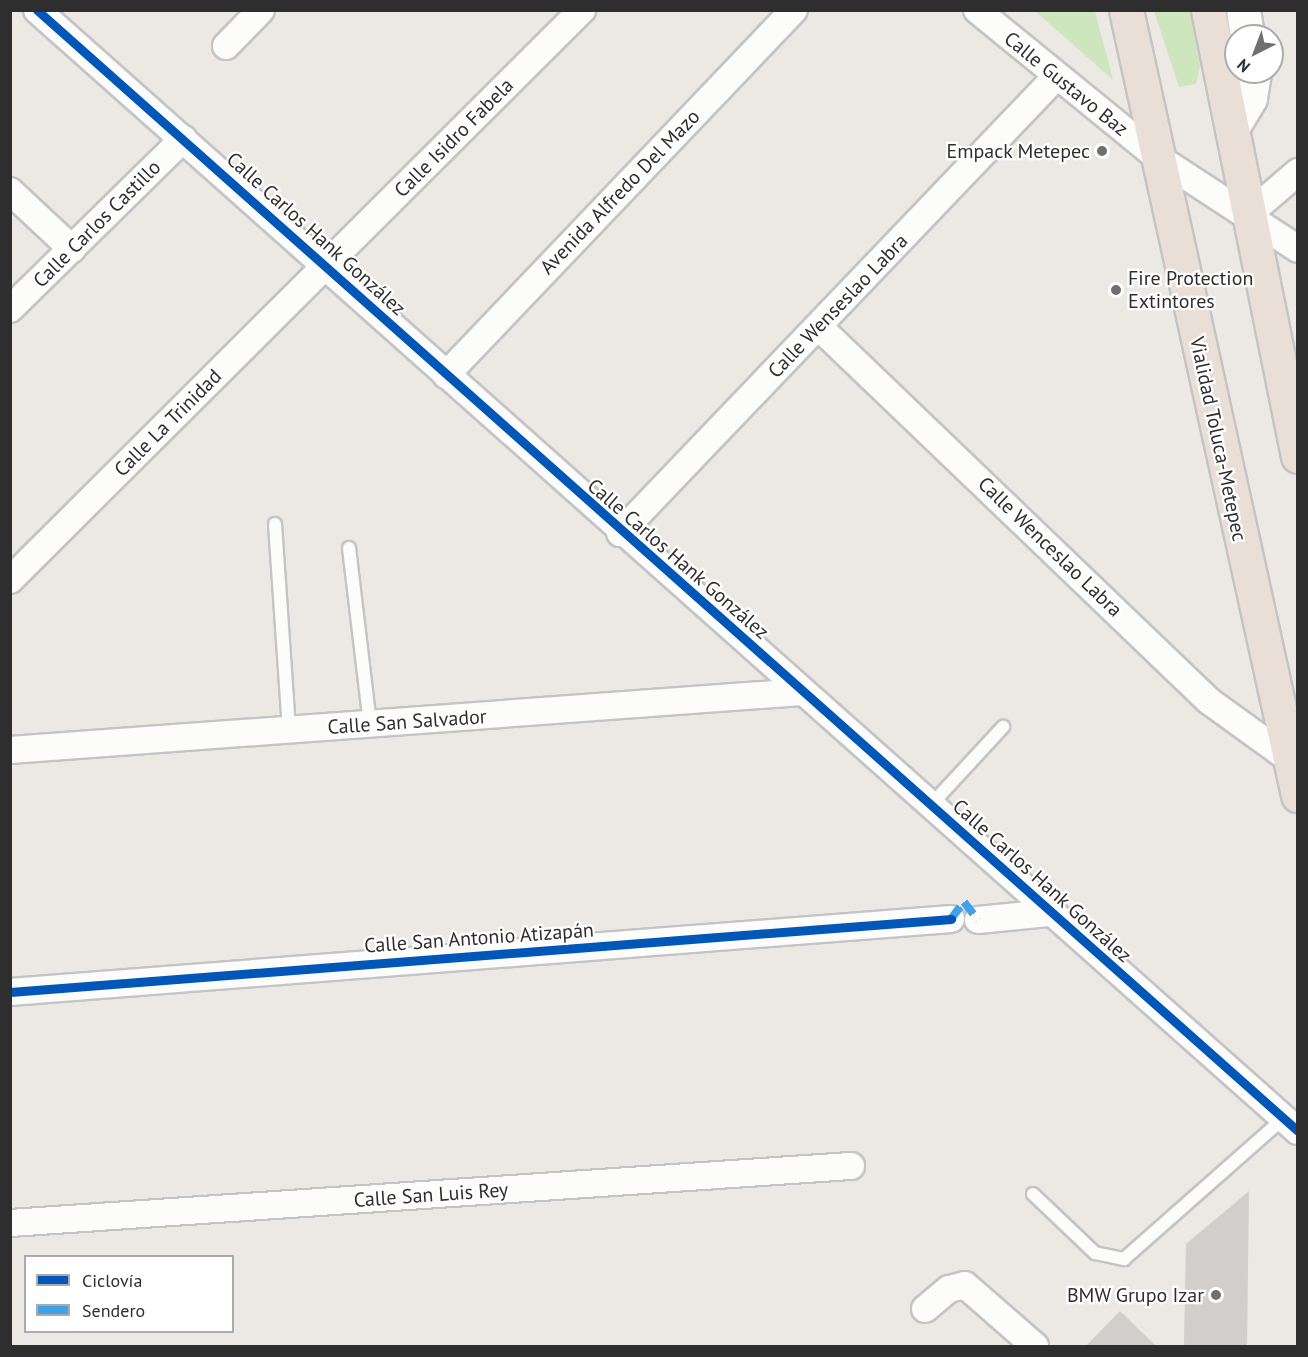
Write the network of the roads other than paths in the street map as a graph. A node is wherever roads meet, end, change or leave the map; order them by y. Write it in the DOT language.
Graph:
graph roads {
  1 [pos="37,10"];
  2 [pos="261,10"];
  3 [pos="582,10"];
  4 [pos="794,10"];
  5 [pos="977,10"];
  6 [pos="1126,10"];
  7 [pos="1208,10"];
  8 [pos="226,46"];
  9 [pos="1055,78"];
  10 [pos="1252,84"];
  11 [pos="1232,128"];
  12 [pos="183,139"];
  13 [pos="1157,157"];
  14 [pos="1298,172"];
  15 [pos="10,191"];
  16 [pos="1249,214"];
  17 [pos="72,249"];
  18 [pos="1298,249"];
  19 [pos="326,266"];
  20 [pos="10,309"];
  21 [pos="819,327"];
  22 [pos="446,375"];
  23 [pos="1298,456"];
  24 [pos="275,524"];
  25 [pos="620,533"];
  26 [pos="350,548"];
  27 [pos="10,580"];
  28 [pos="802,692"];
  29 [pos="370,725"];
  30 [pos="1003,727"];
  31 [pos="289,731"];
  32 [pos="10,750"];
  33 [pos="1288,758"];
  34 [pos="1298,795"];
  35 [pos="930,806"];
  36 [pos="1048,913"];
  37 [pos="951,919"];
  38 [pos="978,920"];
  39 [pos="10,992"];
  40 [pos="1290,1125"];
  41 [pos="851,1167"];
  42 [pos="1033,1194"];
  43 [pos="10,1223"];
  44 [pos="926,1309"];
  45 [pos="1035,1347"];
  1 -- 12 [label="street, Calle Carlos Hank González"];
  2 -- 8 [label="street"];
  3 -- 19 [label="street, Calle Isidro Fabela"];
  4 -- 22 [label="street, Avenida Alfredo Del Mazo"];
  5 -- 9 [label="street, Calle Gustavo Baz"];
  6 -- 13 [label="highway, Vialidad Toluca-Metepec"];
  7 -- 11 [label="highway"];
  9 -- 13 [label="street, Calle Gustavo Baz"];
  9 -- 21 [label="street, Calle Wenseslao Labra"];
  10 -- 11 [label="main road"];
  11 -- 16 [label="highway"];
  12 -- 17 [label="street, Calle Carlos Castillo"];
  12 -- 19 [label="street, Calle Carlos Hank González"];
  13 -- 16 [label="street, Calle Gustavo Baz"];
  13 -- 33 [label="highway, Vialidad Toluca-Metepec"];
  14 -- 16 [label="street"];
  15 -- 17 [label="street"];
  16 -- 18 [label="street, Calle Gustavo Baz"];
  16 -- 23 [label="highway"];
  17 -- 20 [label="street, Calle Carlos Castillo"];
  19 -- 22 [label="street, Calle Carlos Hank González"];
  19 -- 27 [label="street, Calle La Trinidad"];
  21 -- 25 [label="street, Calle Wenseslao Labra"];
  21 -- 33 [label="street, Calle Wenceslao Labra"];
  22 -- 25 [label="street, Calle Carlos Hank González"];
  24 -- 31 [label="lane"];
  25 -- 28 [label="street, Calle Carlos Hank González"];
  26 -- 29 [label="lane"];
  28 -- 29 [label="street, Calle San Salvador"];
  28 -- 35 [label="street, Calle Carlos Hank González"];
  29 -- 31 [label="street, Calle San Salvador"];
  30 -- 35 [label="lane"];
  31 -- 32 [label="street, Calle San Salvador"];
  33 -- 34 [label="highway, Vialidad Toluca-Metepec"];
  35 -- 36 [label="street, Calle Carlos Hank González"];
  36 -- 38 [label="street"];
  36 -- 40 [label="street, Calle Carlos Hank González"];
  37 -- 39 [label="street, Calle San Antonio Atizapán"];
  40 -- 42 [label="lane"];
  41 -- 43 [label="street, Calle San Luis Rey"];
  44 -- 45 [label="street"];
}
